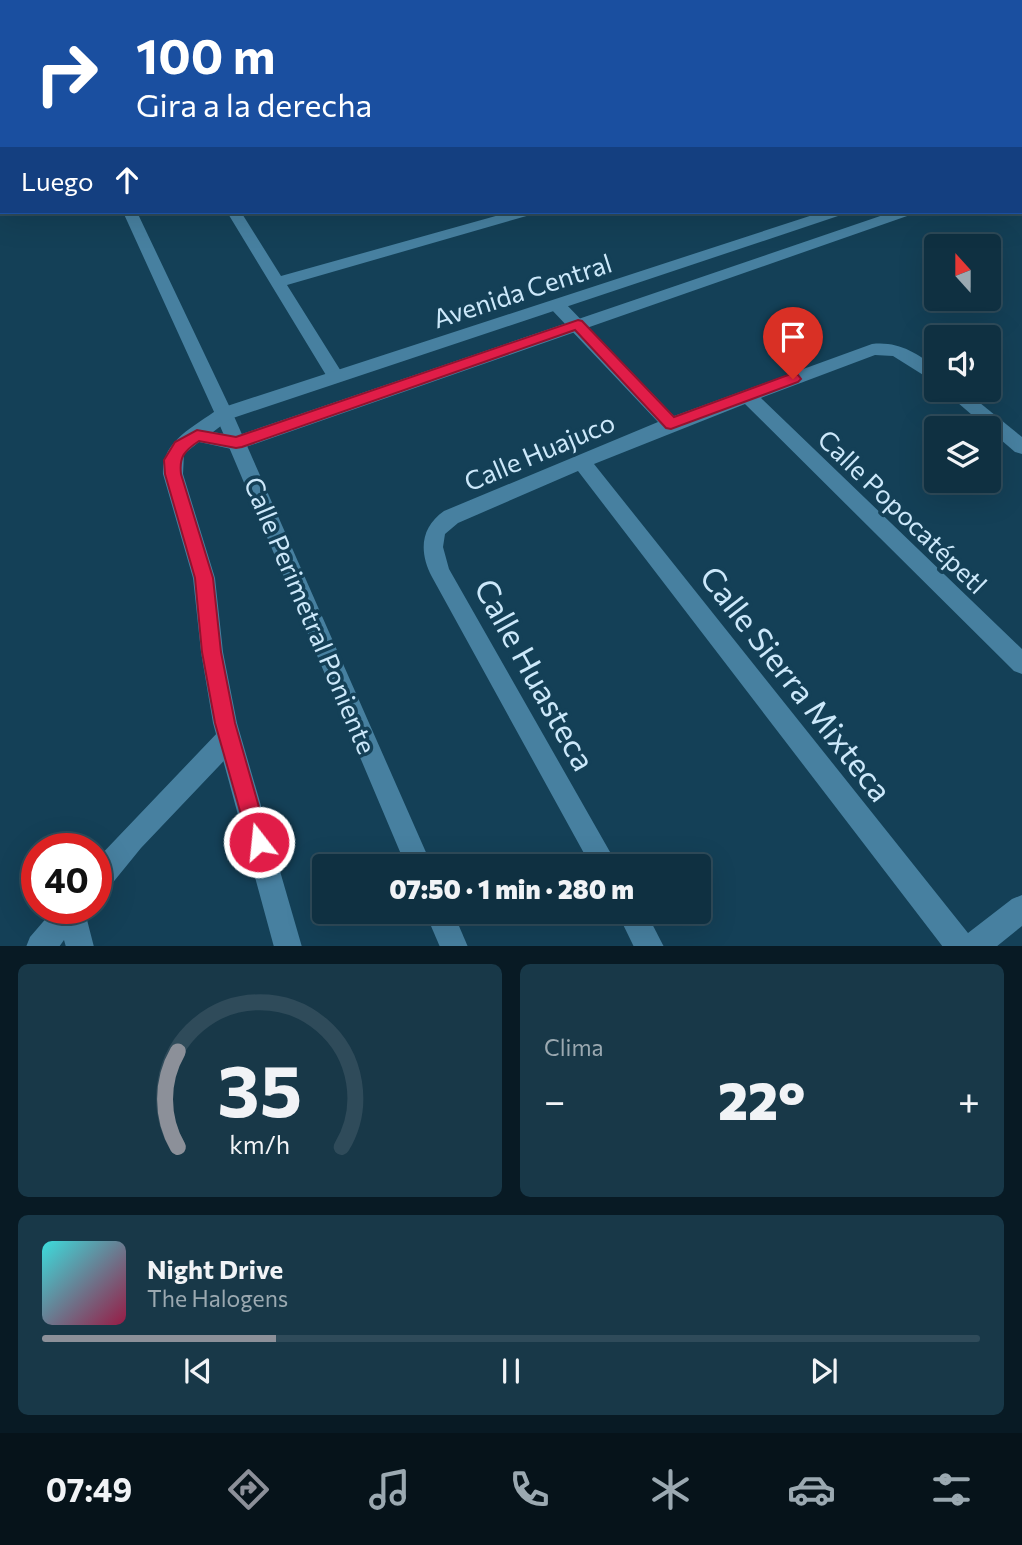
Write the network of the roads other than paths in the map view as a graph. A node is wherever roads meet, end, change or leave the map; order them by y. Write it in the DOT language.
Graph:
graph roads {
  1 [pos="131,214"];
  2 [pos="235,214"];
  3 [pos="518,214"];
  4 [pos="830,214"];
  5 [pos="899,214"];
  6 [pos="279,282"];
  7 [pos="557,304"];
  8 [pos="578,324"];
  9 [pos="924,367"];
  10 [pos="335,376"];
  11 [pos="748,396"];
  12 [pos="967,402"];
  13 [pos="224,414"];
  14 [pos="671,424"];
  15 [pos="197,435"];
  16 [pos="236,443"];
  17 [pos="1022,447"];
  18 [pos="581,461"];
  19 [pos="452,517"];
  20 [pos="1022,664"];
  21 [pos="229,738"];
  22 [pos="414,854"];
  23 [pos="598,854"];
  24 [pos="112,862"];
  25 [pos="1022,909"];
  26 [pos="59,924"];
  27 [pos="75,924"];
  28 [pos="444,924"];
  29 [pos="638,924"];
  30 [pos="41,946"];
  31 [pos="80,946"];
  32 [pos="288,946"];
  33 [pos="454,946"];
  34 [pos="649,946"];
  35 [pos="960,946"];
  36 [pos="974,946"];
  1 -- 13 [label="street, Calle Perimetral Poniente"];
  2 -- 6 [label="street"];
  3 -- 6 [label="street"];
  4 -- 7 [label="street, Avenida Central"];
  5 -- 8 [label="street, Avenida Central"];
  6 -- 10 [label="street"];
  7 -- 8 [label="street"];
  7 -- 10 [label="street, Avenida Central"];
  8 -- 14 [label="street"];
  8 -- 16 [label="street, Avenida Central"];
  9 -- 11 [label="street, Calle Huajuco"];
  10 -- 13 [label="street, Avenida Central"];
  11 -- 14 [label="street, Calle Huajuco"];
  11 -- 20 [label="street, Calle Popocatépetl"];
  12 -- 17 [label="street"];
  13 -- 15 [label="street"];
  13 -- 16 [label="street, Calle Perimetral Poniente"];
  14 -- 18 [label="street, Calle Huajuco"];
  15 -- 16 [label="street"];
  15 -- 21 [label="street"];
  16 -- 22 [label="street, Calle Perimetral Poniente"];
  18 -- 19 [label="street, Calle Huajuco"];
  18 -- 35 [label="street, Calle Sierra Mixteca"];
  19 -- 23 [label="street, Calle Huasteca"];
  21 -- 24 [label="street"];
  21 -- 32 [label="street"];
  25 -- 36 [label="street"];
  26 -- 30 [label="street"];
  27 -- 31 [label="street"];
  28 -- 33 [label="street"];
  29 -- 34 [label="street"];
}
